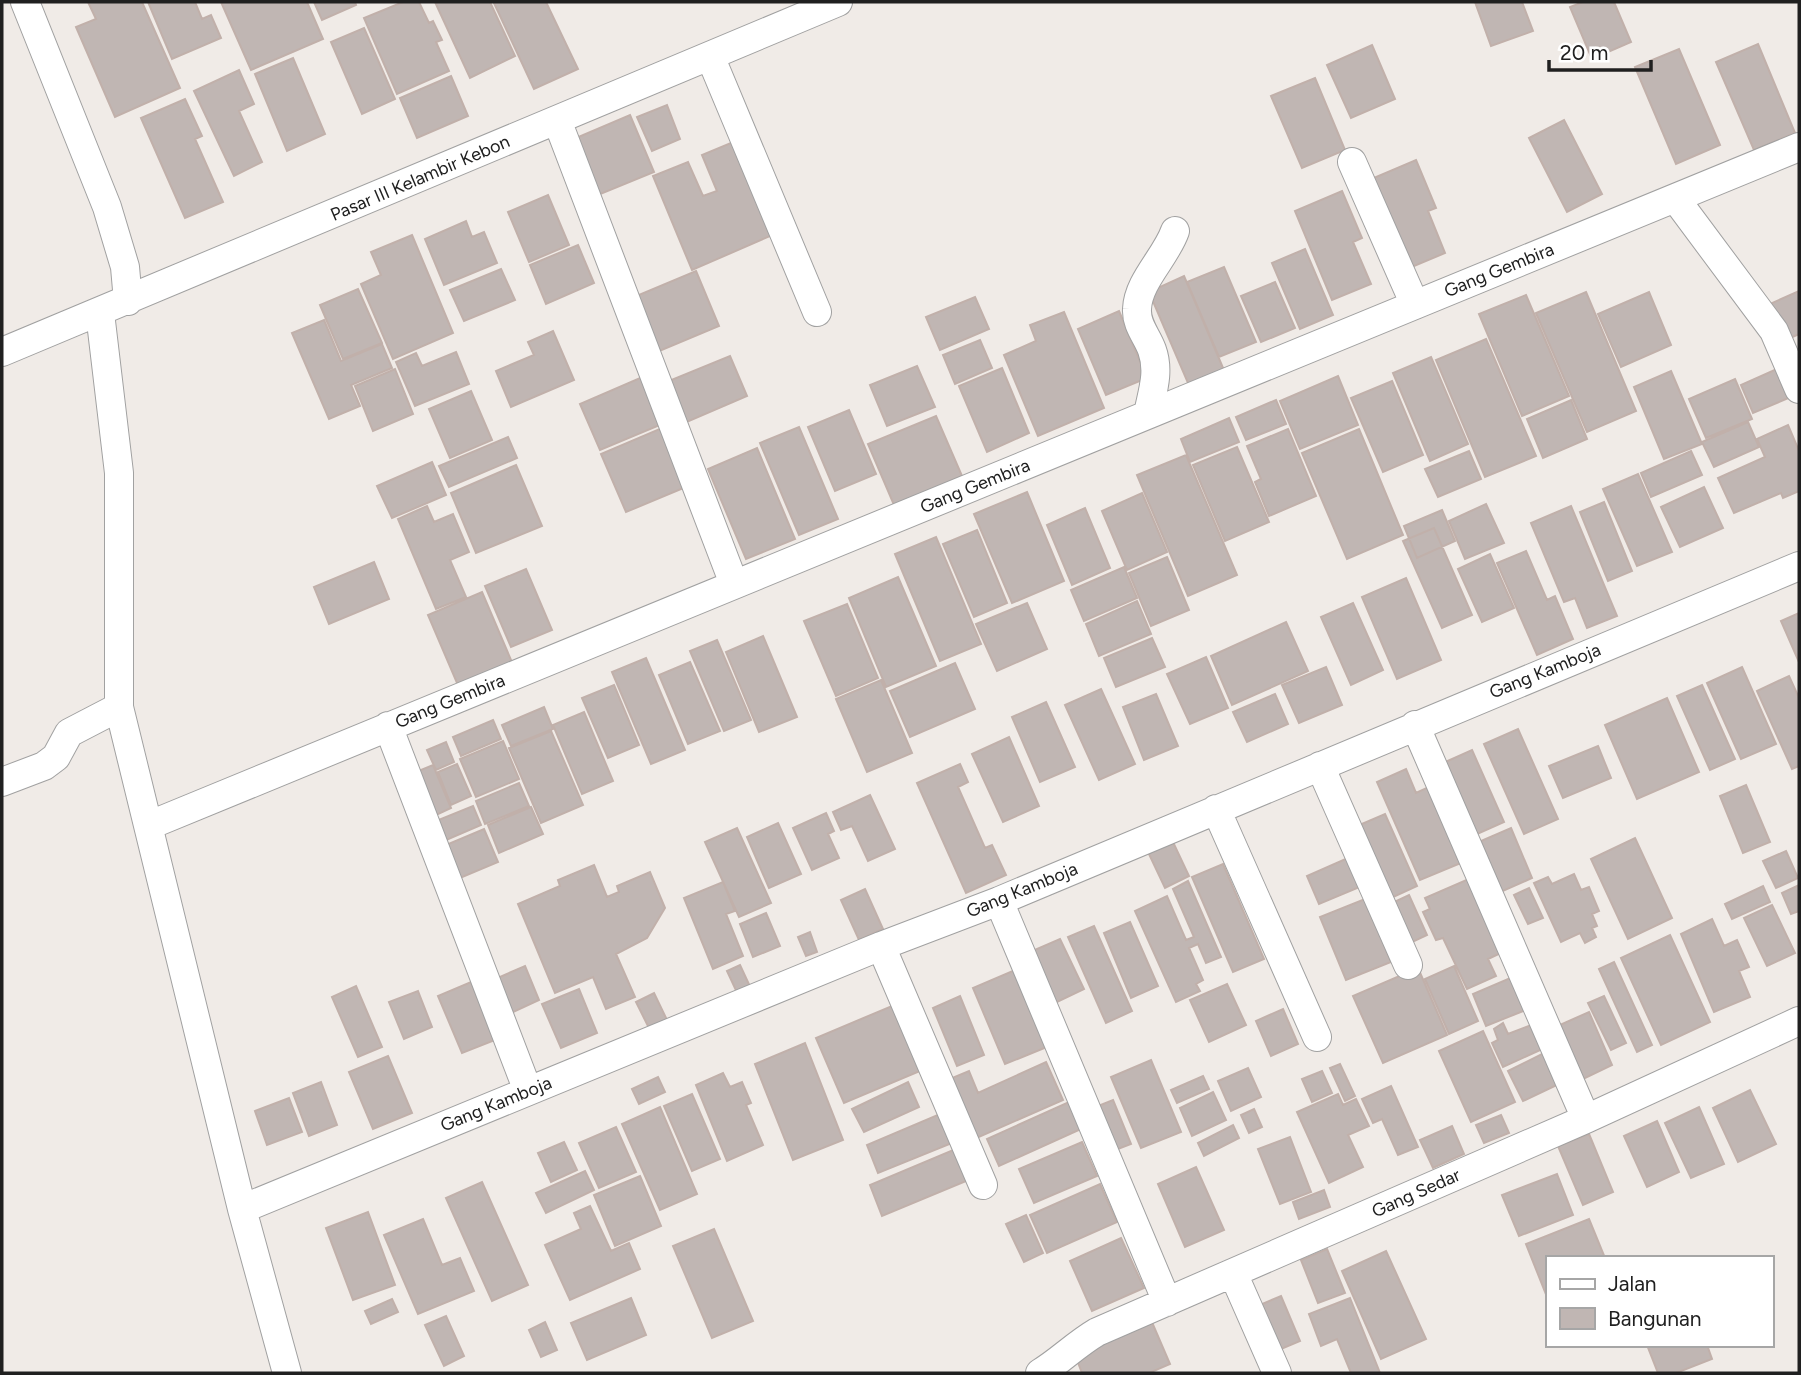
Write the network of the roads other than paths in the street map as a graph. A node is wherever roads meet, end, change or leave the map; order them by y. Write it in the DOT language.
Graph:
graph roads {
  1 [pos="24,2"];
  2 [pos="838,2"];
  3 [pos="710,56"];
  4 [pos="557,120"];
  5 [pos="1799,147"];
  6 [pos="1352,162"];
  7 [pos="1675,198"];
  8 [pos="1175,231"];
  9 [pos="128,301"];
  10 [pos="1415,305"];
  11 [pos="817,312"];
  12 [pos="100,313"];
  13 [pos="2,352"];
  14 [pos="1799,389"];
  15 [pos="1148,414"];
  16 [pos="1799,566"];
  17 [pos="734,584"];
  18 [pos="119,707"];
  19 [pos="1415,724"];
  20 [pos="388,726"];
  21 [pos="1320,766"];
  22 [pos="2,782"];
  23 [pos="1216,809"];
  24 [pos="150,825"];
  25 [pos="999,901"];
  26 [pos="881,946"];
  27 [pos="1408,965"];
  28 [pos="1799,1021"];
  29 [pos="1317,1037"];
  30 [pos="528,1091"];
  31 [pos="1586,1119"];
  32 [pos="983,1185"];
  33 [pos="242,1209"];
  34 [pos="1233,1273"];
  35 [pos="1167,1302"];
  36 [pos="287,1373"];
  37 [pos="1040,1373"];
  38 [pos="1277,1373"];
  1 -- 9 [label="street"];
  2 -- 3 [label="street, Pasar III Kelambir Kebon"];
  3 -- 4 [label="street, Pasar III Kelambir Kebon"];
  3 -- 11 [label="street"];
  4 -- 9 [label="street, Pasar III Kelambir Kebon"];
  4 -- 17 [label="street"];
  5 -- 7 [label="street, Gang Gembira"];
  6 -- 10 [label="street"];
  7 -- 10 [label="street, Gang Gembira"];
  7 -- 14 [label="street"];
  8 -- 15 [label="street"];
  9 -- 12 [label="street, Pasar III Kelambir Kebon"];
  10 -- 15 [label="street, Gang Gembira"];
  12 -- 13 [label="street, Pasar III Kelambir Kebon"];
  12 -- 18 [label="street"];
  15 -- 17 [label="street, Gang Gembira"];
  16 -- 19 [label="street, Gang Kamboja"];
  17 -- 20 [label="street, Gang Gembira"];
  18 -- 22 [label="street"];
  18 -- 24 [label="street"];
  19 -- 21 [label="street, Gang Kamboja"];
  19 -- 31 [label="street"];
  20 -- 24 [label="street, Gang Gembira"];
  20 -- 30 [label="street"];
  21 -- 23 [label="street, Gang Kamboja"];
  21 -- 27 [label="street"];
  23 -- 25 [label="street, Gang Kamboja"];
  23 -- 29 [label="street"];
  24 -- 33 [label="street"];
  25 -- 26 [label="street, Gang Kamboja"];
  25 -- 35 [label="street"];
  26 -- 30 [label="street, Gang Kamboja"];
  26 -- 32 [label="street"];
  28 -- 31 [label="street, Gang Sedar"];
  30 -- 33 [label="street, Gang Kamboja"];
  31 -- 34 [label="street, Gang Sedar"];
  33 -- 36 [label="street"];
  34 -- 35 [label="street, Gang Sedar"];
  34 -- 38 [label="street"];
  35 -- 37 [label="street, Gang Sedar"];
}
